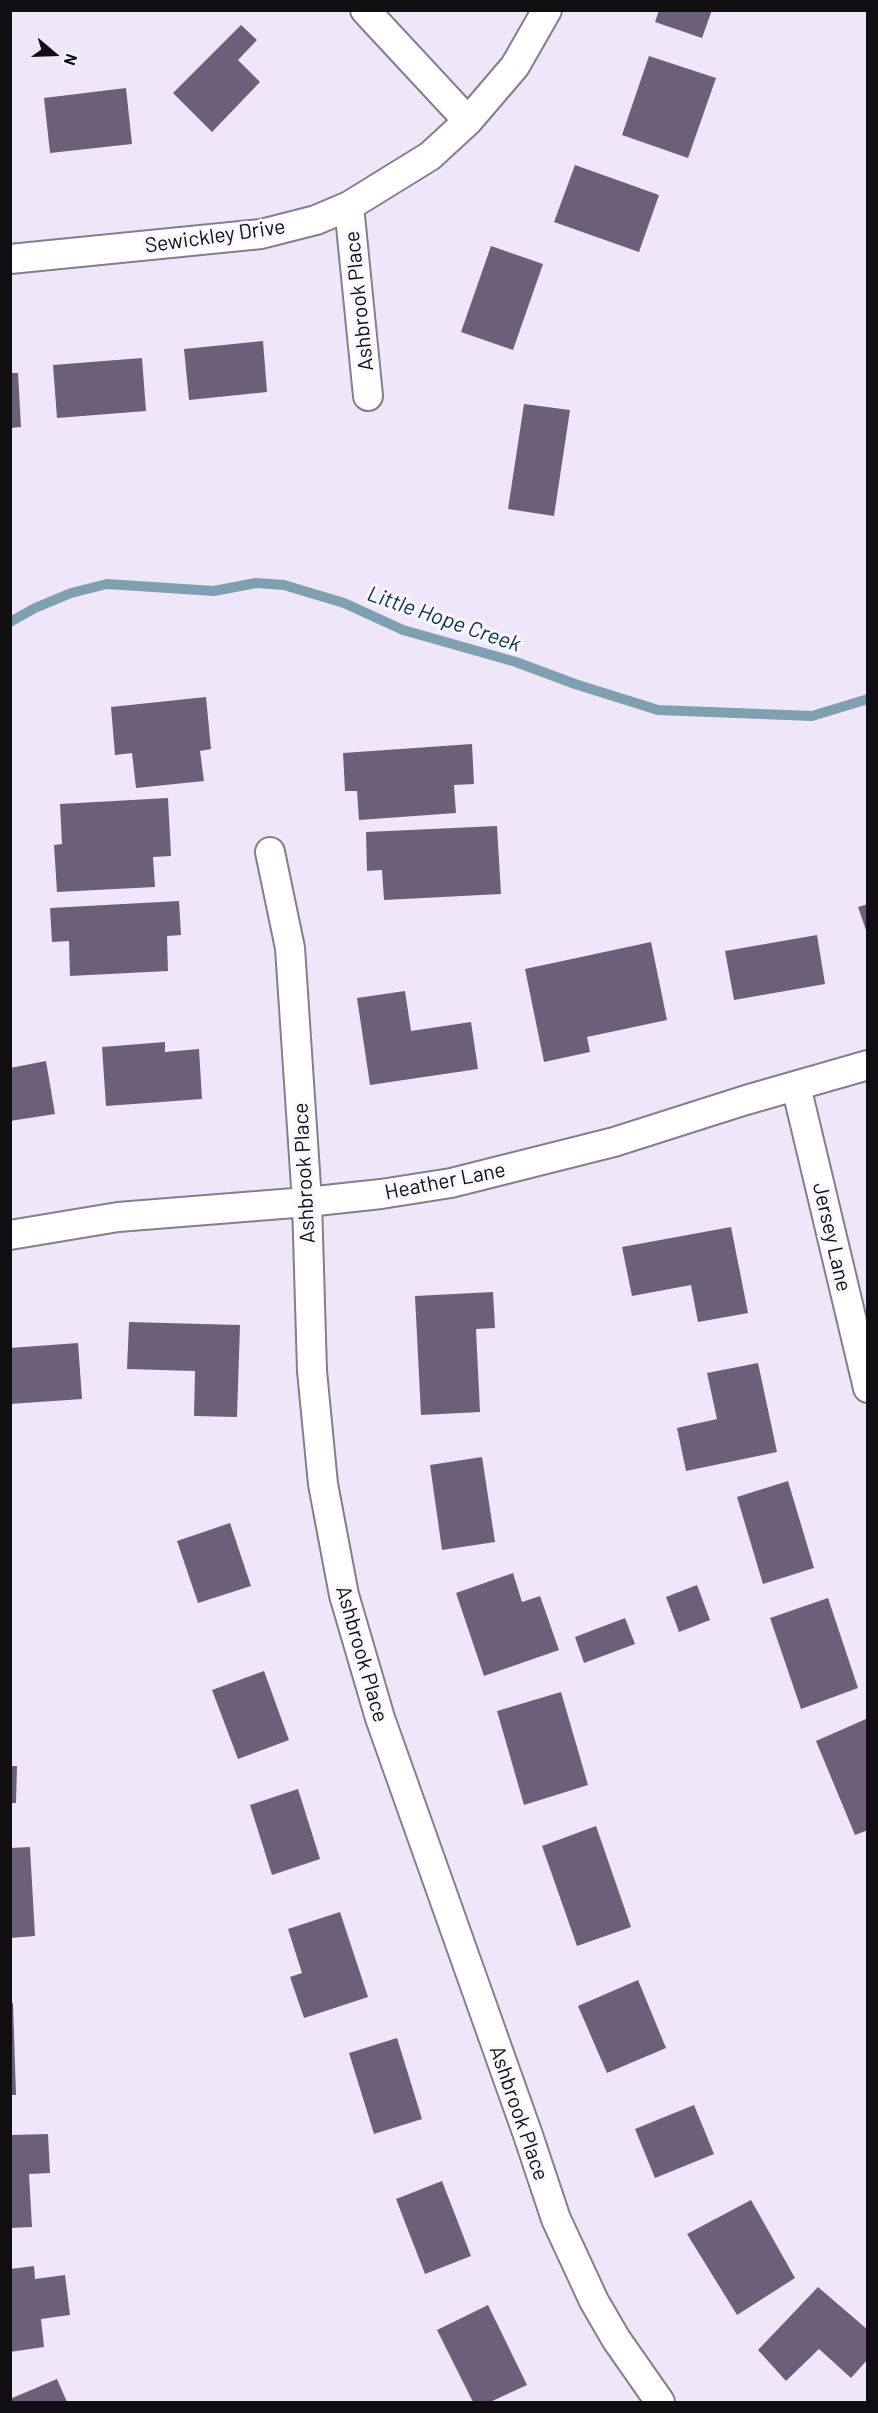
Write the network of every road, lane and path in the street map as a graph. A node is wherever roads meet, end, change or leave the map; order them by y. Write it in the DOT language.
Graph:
graph roads {
  1 [pos="365,10"];
  2 [pos="547,10"];
  3 [pos="468,121"];
  4 [pos="350,206"];
  5 [pos="10,259"];
  6 [pos="368,396"];
  7 [pos="270,852"];
  8 [pos="867,1065"];
  9 [pos="796,1086"];
  10 [pos="307,1202"];
  11 [pos="10,1235"];
  12 [pos="867,1388"];
  13 [pos="660,2403"];
  1 -- 3 [label="street"];
  2 -- 3 [label="street, Sewickley Drive"];
  3 -- 4 [label="street, Sewickley Drive"];
  4 -- 5 [label="street, Sewickley Drive"];
  4 -- 6 [label="street, Ashbrook Place"];
  7 -- 10 [label="street, Ashbrook Place"];
  8 -- 9 [label="street, Heather Lane"];
  9 -- 10 [label="street, Heather Lane"];
  9 -- 12 [label="street, Jersey Lane"];
  10 -- 11 [label="street, Heather Lane"];
  10 -- 13 [label="street, Ashbrook Place"];
}
